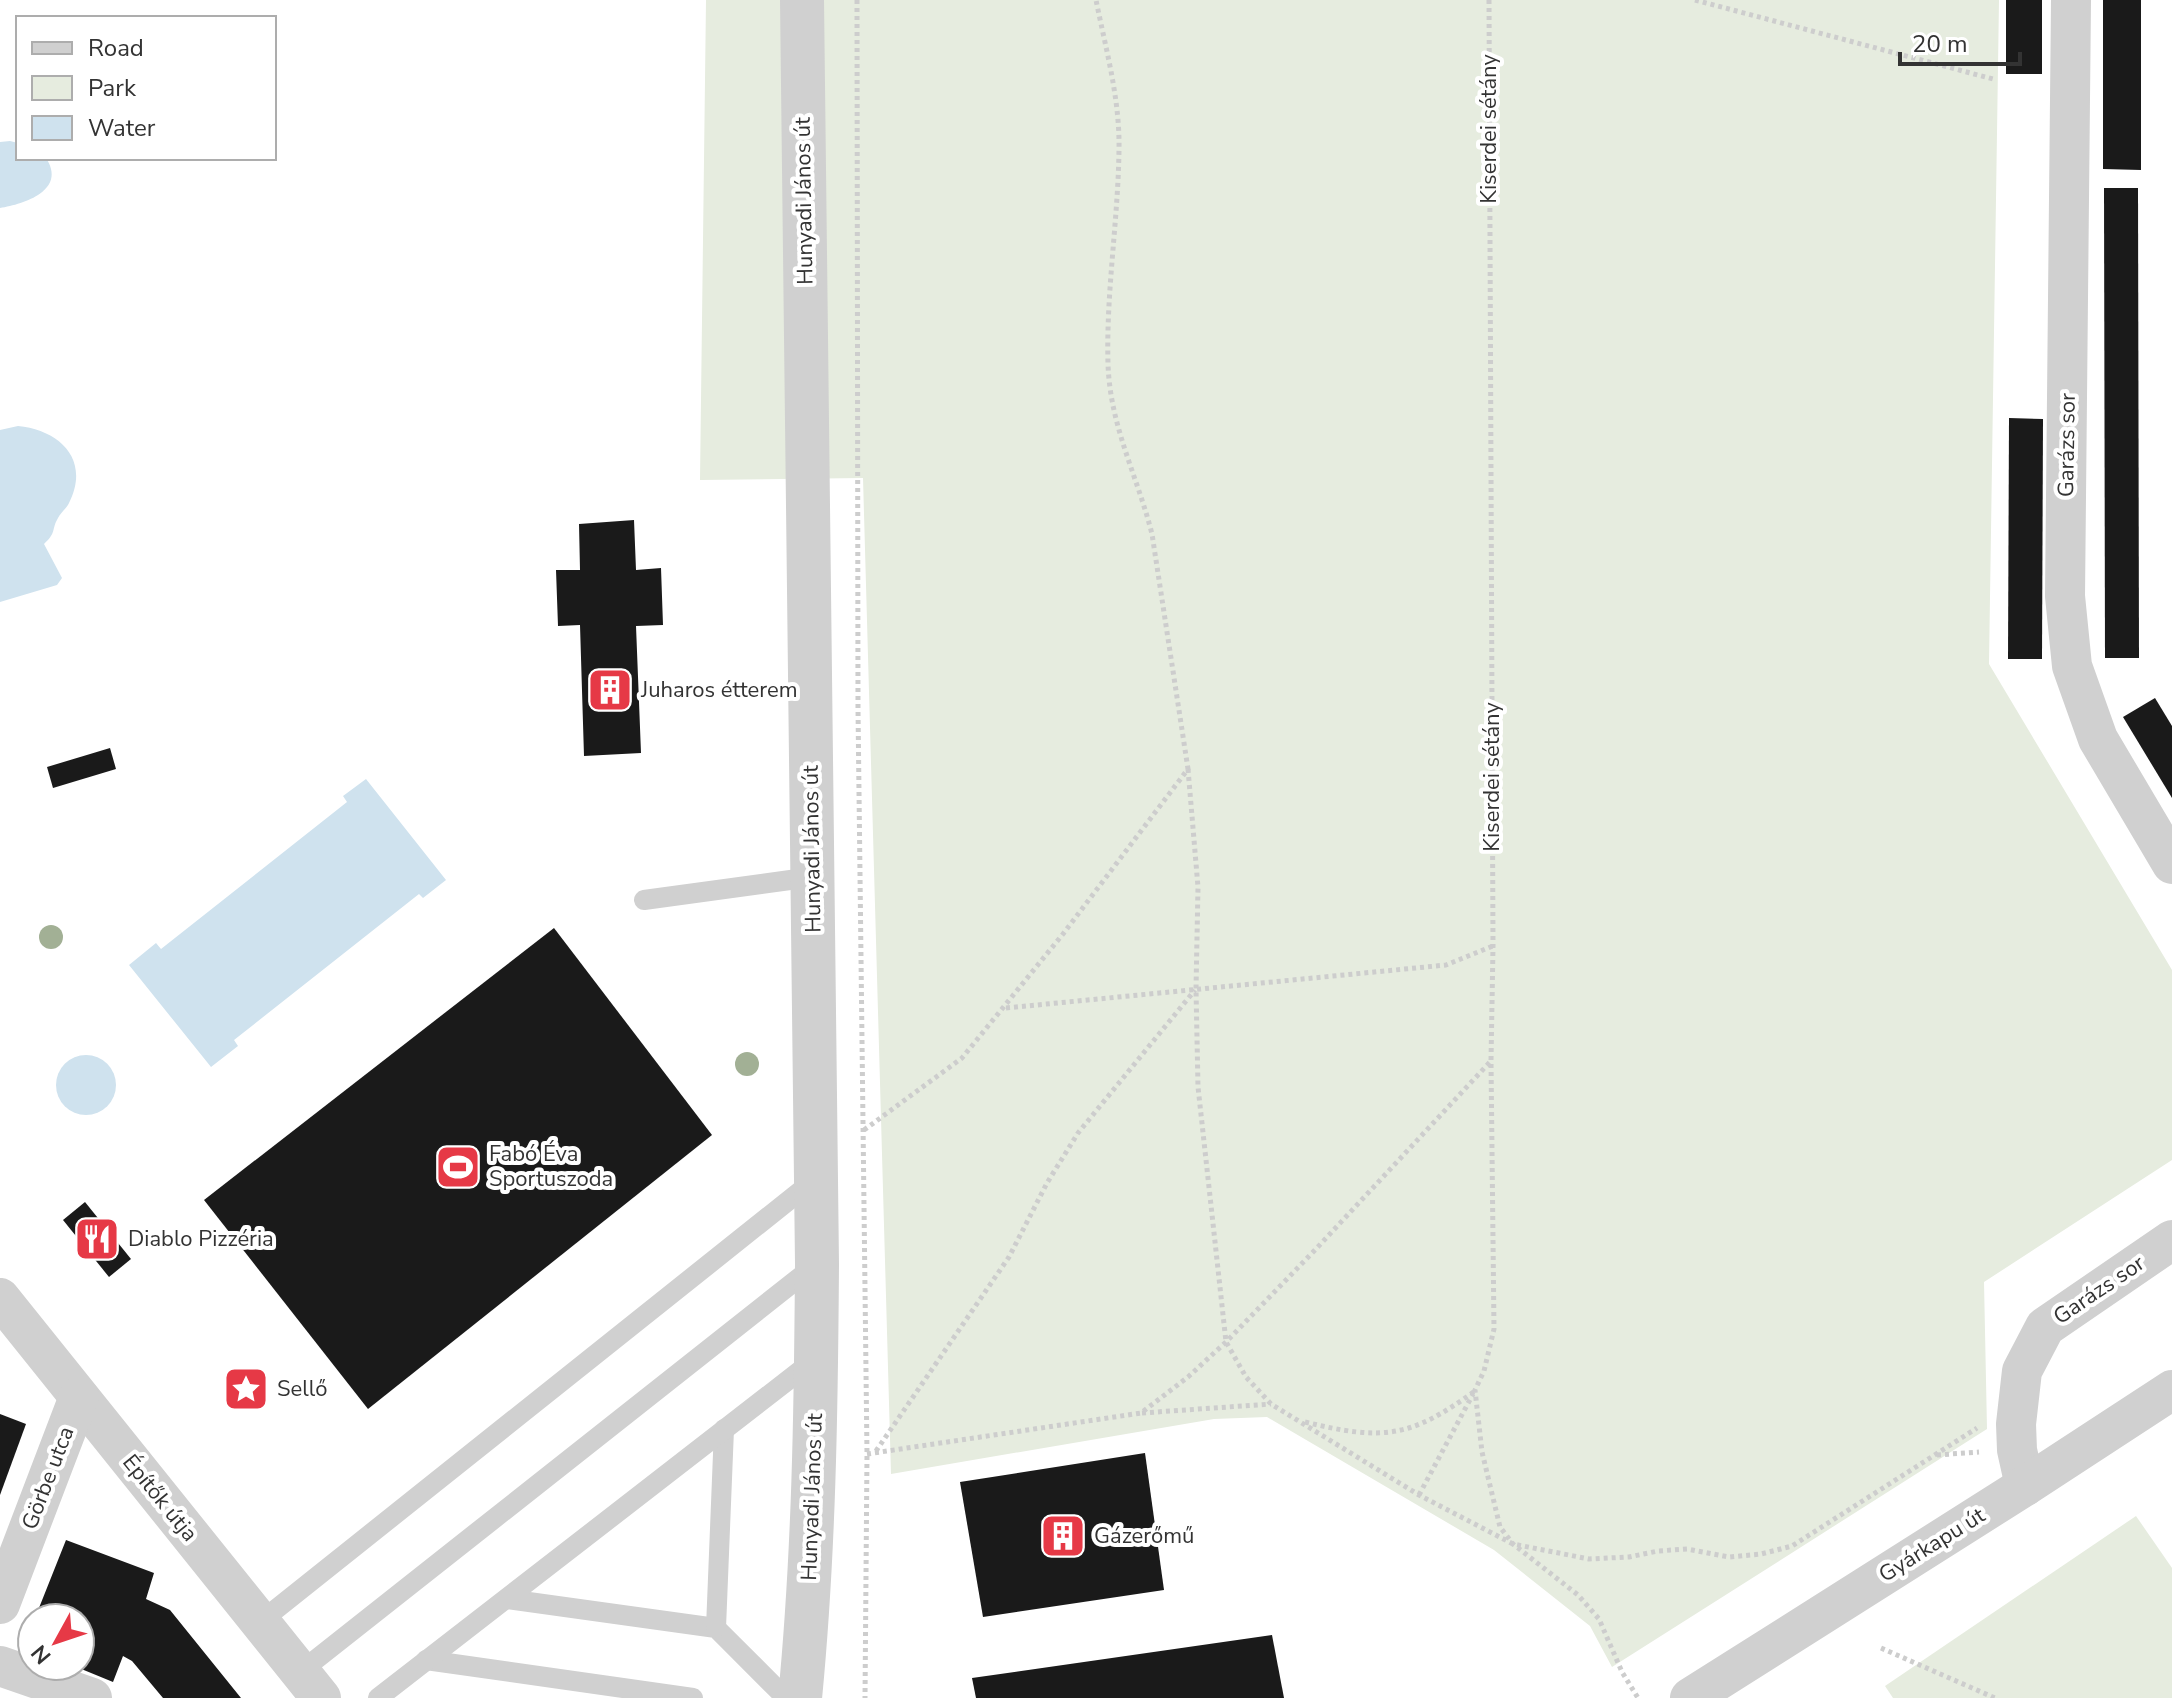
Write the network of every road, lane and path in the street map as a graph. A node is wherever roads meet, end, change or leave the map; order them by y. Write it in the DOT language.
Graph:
graph roads {
  1 [pos="802,0"];
  2 [pos="857,0"];
  3 [pos="1096,0"];
  4 [pos="1489,0"];
  5 [pos="1695,0"];
  6 [pos="2071,0"];
  7 [pos="1993,79"];
  8 [pos="1188,769"];
  9 [pos="2172,864"];
  10 [pos="812,877"];
  11 [pos="644,900"];
  12 [pos="1493,946"];
  13 [pos="1196,989"];
  14 [pos="1005,1008"];
  15 [pos="1491,1061"];
  16 [pos="864,1130"];
  17 [pos="817,1178"];
  18 [pos="2172,1240"];
  19 [pos="817,1264"];
  20 [pos="0,1298"];
  21 [pos="1226,1342"];
  22 [pos="816,1358"];
  23 [pos="1475,1390"];
  24 [pos="2172,1390"];
  25 [pos="79,1397"];
  26 [pos="1271,1404"];
  27 [pos="1141,1413"];
  28 [pos="1300,1420"];
  29 [pos="1983,1424"];
  30 [pos="724,1429"];
  31 [pos="875,1452"];
  32 [pos="867,1454"];
  33 [pos="2025,1486"];
  34 [pos="1419,1495"];
  35 [pos="1513,1544"];
  36 [pos="507,1599"];
  37 [pos="0,1604"];
  38 [pos="260,1622"];
  39 [pos="716,1628"];
  40 [pos="1881,1648"];
  41 [pos="426,1660"];
  42 [pos="0,1666"];
  43 [pos="310,1685"];
  44 [pos="92,1698"];
  45 [pos="378,1698"];
  46 [pos="693,1698"];
  47 [pos="786,1698"];
  48 [pos="800,1698"];
  49 [pos="865,1698"];
  50 [pos="1638,1698"];
  51 [pos="1690,1698"];
  52 [pos="1995,1698"];
  1 -- 10 [label="street, Hunyadi János út"];
  2 -- 16 [label="path"];
  3 -- 8 [label="path"];
  4 -- 12 [label="path, Kiserdei sétány"];
  5 -- 7 [label="path"];
  6 -- 9 [label="street, Garázs sor"];
  8 -- 13 [label="path"];
  8 -- 14 [label="path"];
  10 -- 11 [label="lane"];
  10 -- 17 [label="street, Hunyadi János út"];
  12 -- 13 [label="path"];
  12 -- 15 [label="path, Kiserdei sétány"];
  13 -- 14 [label="path"];
  13 -- 21 [label="path"];
  13 -- 31 [label="path"];
  14 -- 16 [label="path"];
  15 -- 21 [label="path"];
  15 -- 23 [label="path, Kiserdei sétány"];
  16 -- 32 [label="path"];
  17 -- 19 [label="street, Hunyadi János út"];
  17 -- 38 [label="lane"];
  18 -- 33 [label="street, Garázs sor"];
  19 -- 22 [label="street, Hunyadi János út"];
  19 -- 43 [label="lane"];
  20 -- 25 [label="street, Építők útja"];
  21 -- 26 [label="path"];
  21 -- 27 [label="path"];
  22 -- 30 [label="lane"];
  22 -- 48 [label="street, Hunyadi János út"];
  23 -- 28 [label="path"];
  23 -- 34 [label="path"];
  23 -- 35 [label="path, Kiserdei sétány"];
  24 -- 33 [label="street, Gyárkapu út"];
  25 -- 37 [label="street, Görbe utca"];
  25 -- 38 [label="street, Építők útja"];
  26 -- 27 [label="path"];
  26 -- 28 [label="path"];
  27 -- 31 [label="path"];
  28 -- 34 [label="path"];
  29 -- 35 [label="path"];
  30 -- 36 [label="lane"];
  30 -- 39 [label="lane"];
  31 -- 32 [label="path"];
  32 -- 49 [label="path"];
  33 -- 51 [label="street, Gyárkapu út"];
  34 -- 35 [label="path"];
  35 -- 50 [label="path"];
  36 -- 39 [label="lane"];
  36 -- 41 [label="lane"];
  38 -- 43 [label="street, Építők útja"];
  39 -- 47 [label="lane"];
  40 -- 52 [label="path"];
  41 -- 45 [label="lane"];
  41 -- 46 [label="lane"];
  42 -- 44 [label="street"];
}
